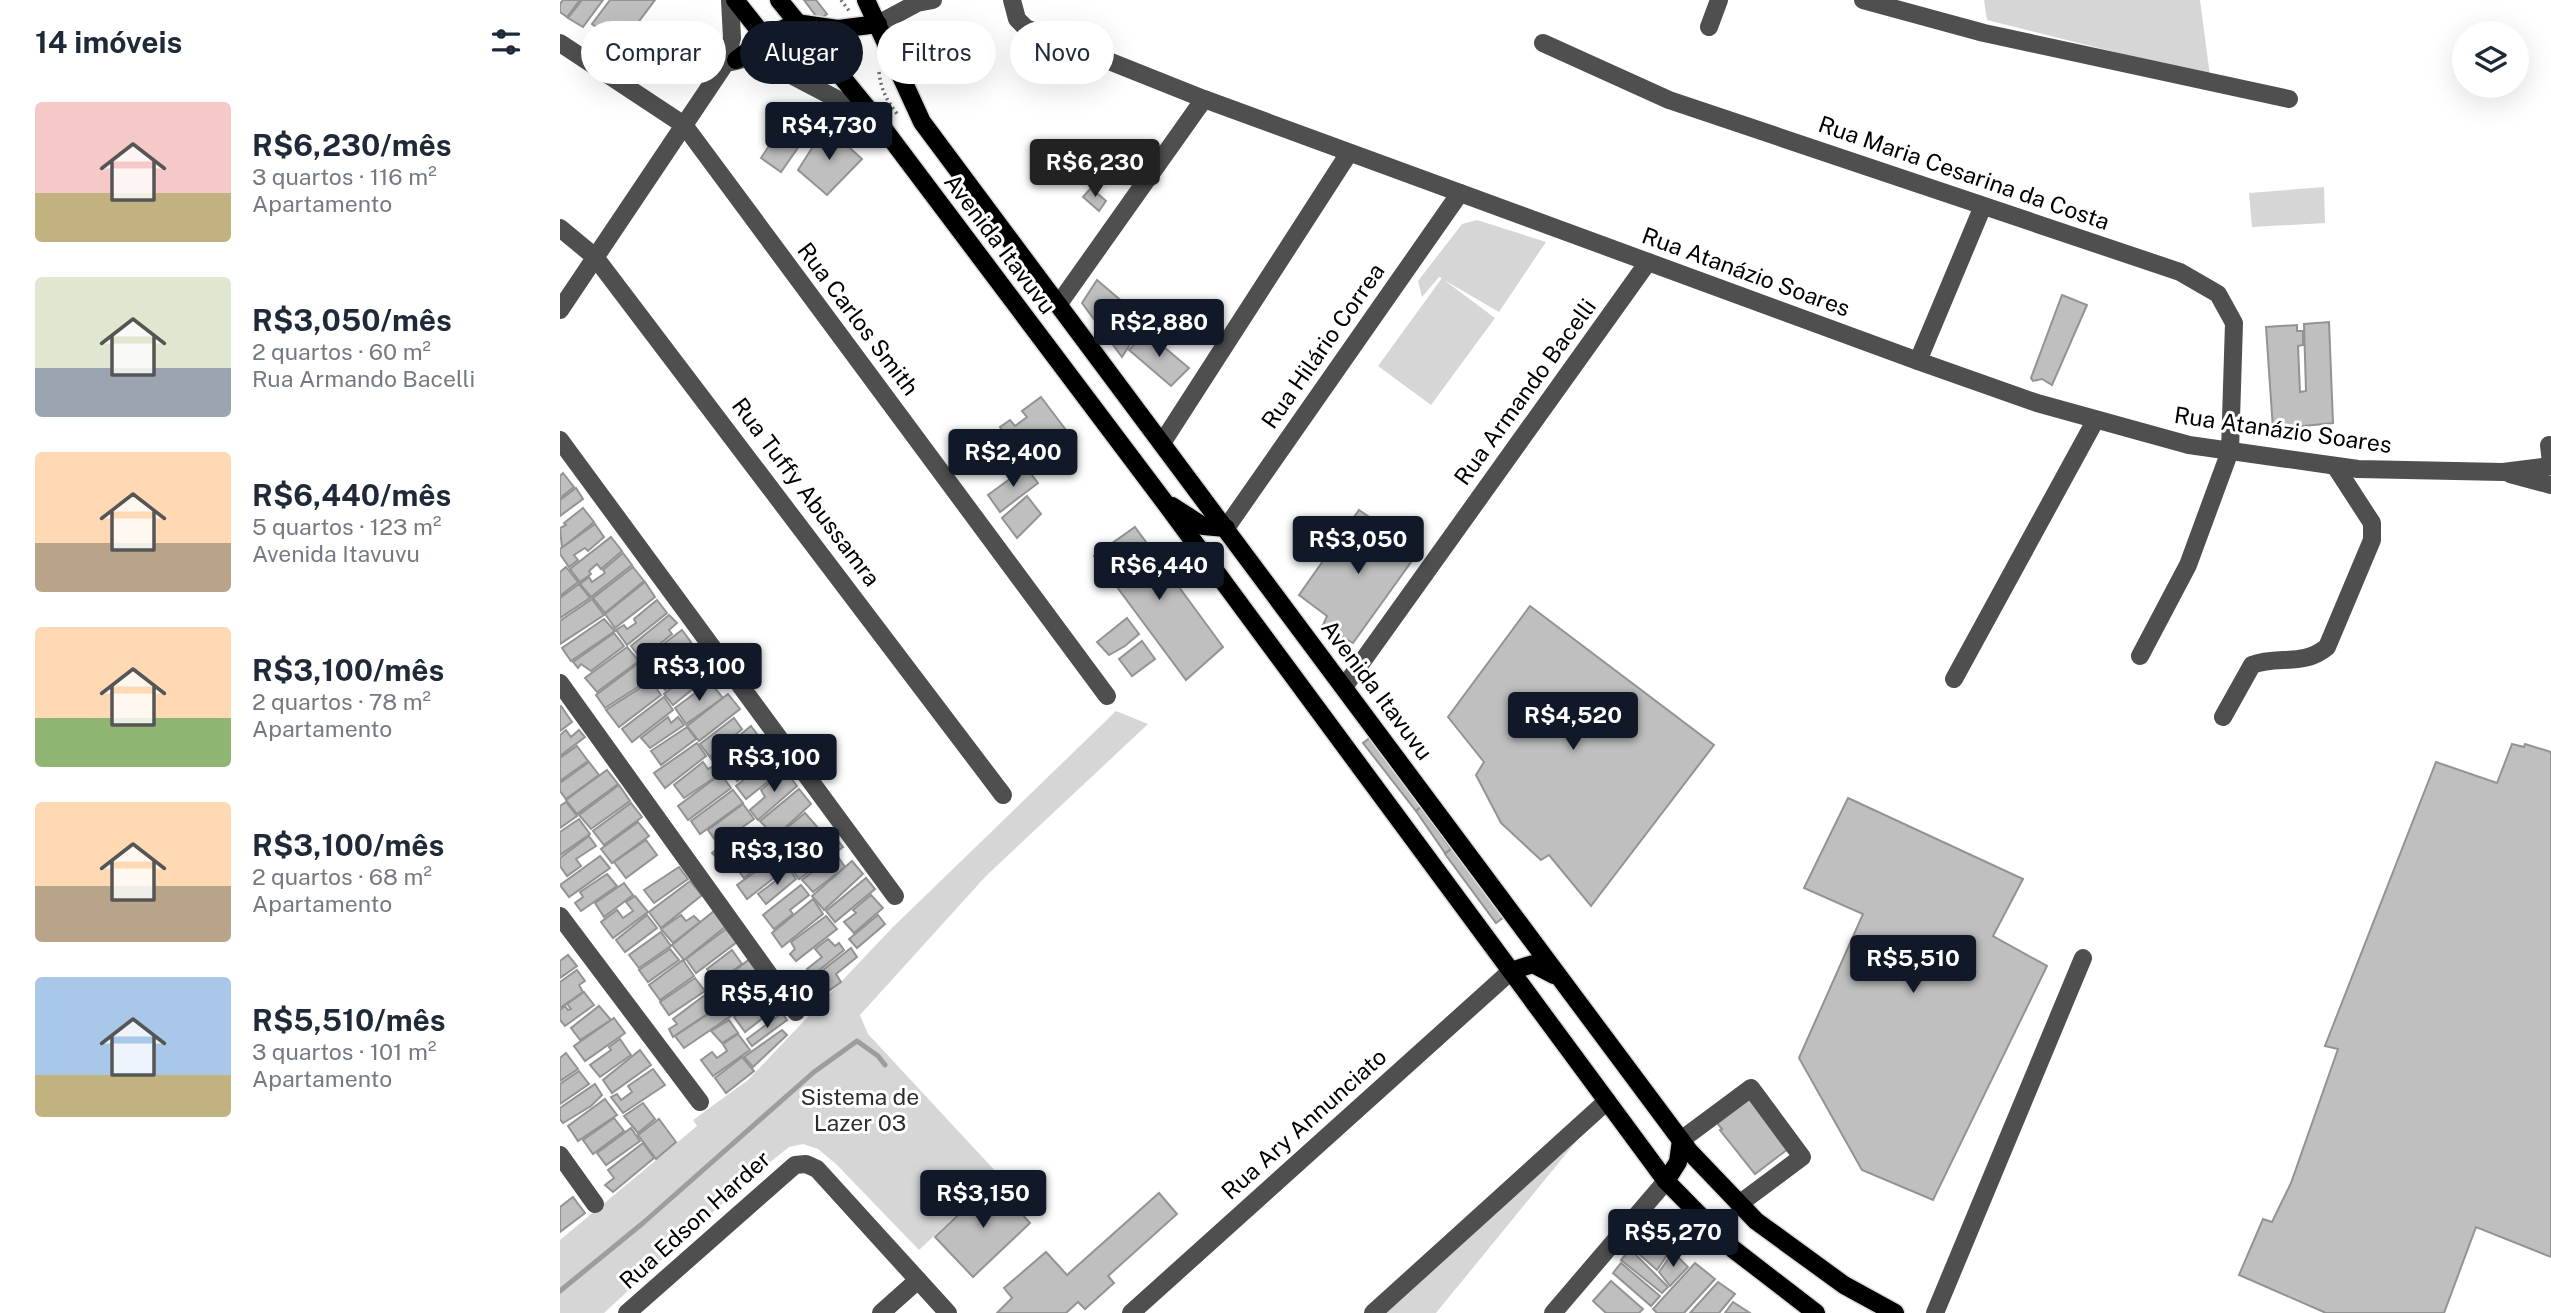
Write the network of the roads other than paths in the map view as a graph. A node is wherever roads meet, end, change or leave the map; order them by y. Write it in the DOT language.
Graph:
graph roads {
  1 [pos="732,0"];
  2 [pos="779,0"];
  3 [pos="866,0"];
  4 [pos="933,0"];
  5 [pos="1012,0"];
  6 [pos="1719,0"];
  7 [pos="1863,0"];
  8 [pos="751,21"];
  9 [pos="795,21"];
  10 [pos="884,21"];
  11 [pos="877,22"];
  12 [pos="1709,27"];
  13 [pos="560,43"];
  14 [pos="1542,43"];
  15 [pos="740,55"];
  16 [pos="730,62"];
  17 [pos="847,84"];
  18 [pos="905,84"];
  19 [pos="1204,99"];
  20 [pos="2289,99"];
  21 [pos="877,120"];
  22 [pos="684,125"];
  23 [pos="1349,153"];
  24 [pos="1460,193"];
  25 [pos="1983,206"];
  26 [pos="560,228"];
  27 [pos="595,257"];
  28 [pos="1648,262"];
  29 [pos="1058,305"];
  30 [pos="560,310"];
  31 [pos="1918,361"];
  32 [pos="2095,421"];
  33 [pos="560,440"];
  34 [pos="1162,443"];
  35 [pos="2230,451"];
  36 [pos="2550,458"];
  37 [pos="2335,466"];
  38 [pos="2503,472"];
  39 [pos="2551,485"];
  40 [pos="1163,500"];
  41 [pos="1226,528"];
  42 [pos="2140,656"];
  43 [pos="1954,679"];
  44 [pos="560,683"];
  45 [pos="1344,687"];
  46 [pos="1107,696"];
  47 [pos="2224,717"];
  48 [pos="1003,795"];
  49 [pos="894,896"];
  50 [pos="560,916"];
  51 [pos="2083,958"];
  52 [pos="1511,971"];
  53 [pos="1560,978"];
  54 [pos="796,1012"];
  55 [pos="1607,1101"];
  56 [pos="700,1102"];
  57 [pos="1681,1140"];
  58 [pos="560,1155"];
  59 [pos="1666,1181"];
  60 [pos="595,1204"];
  61 [pos="1739,1204"];
  62 [pos="918,1280"];
  63 [pos="627,1313"];
  64 [pos="881,1313"];
  65 [pos="948,1313"];
  66 [pos="1130,1313"];
  67 [pos="1373,1313"];
  68 [pos="1553,1313"];
  69 [pos="1816,1313"];
  70 [pos="1895,1313"];
  71 [pos="1935,1313"];
  1 -- 8 [label="main road"];
  1 -- 16 [label="street"];
  2 -- 9 [label="main road, Avenida Itavuvu"];
  3 -- 11 [label="main road, Avenida Itavuvu"];
  4 -- 10 [label="street"];
  5 -- 19 [label="street, Rua Atanázio Soares"];
  6 -- 12 [label="street"];
  7 -- 20 [label="street"];
  13 -- 22 [label="street, Rua Carlos Smith"];
  14 -- 25 [label="street, Rua Maria Cesarina da Costa"];
  15 -- 16 [label="main road"];
  16 -- 21 [label="street, Avenida Itavuvu"];
  16 -- 22 [label="street"];
  17 -- 21 [label="main road, Avenida Itavuvu"];
  18 -- 29 [label="main road, Avenida Itavuvu"];
  19 -- 23 [label="street, Rua Atanázio Soares"];
  19 -- 29 [label="street"];
  21 -- 40 [label="main road, Avenida Itavuvu"];
  22 -- 27 [label="street"];
  22 -- 46 [label="street, Rua Carlos Smith"];
  23 -- 24 [label="street, Rua Atanázio Soares"];
  23 -- 34 [label="street"];
  24 -- 28 [label="street, Rua Atanázio Soares"];
  24 -- 41 [label="street, Rua Hilário Correa"];
  25 -- 31 [label="street"];
  25 -- 35 [label="street, Rua Maria Cesarina da Costa"];
  26 -- 27 [label="street, Rua Tuffy Abussamra"];
  27 -- 30 [label="street"];
  27 -- 48 [label="street, Rua Tuffy Abussamra"];
  28 -- 31 [label="street, Rua Atanázio Soares"];
  28 -- 45 [label="street, Rua Armando Bacelli"];
  29 -- 34 [label="main road, Avenida Itavuvu"];
  31 -- 32 [label="street, Rua Atanázio Soares"];
  32 -- 35 [label="street, Rua Atanázio Soares"];
  32 -- 43 [label="street"];
  33 -- 49 [label="street"];
  34 -- 41 [label="main road, Avenida Itavuvu"];
  35 -- 37 [label="street, Rua Atanázio Soares"];
  35 -- 42 [label="street, Rua Maria Cesarina da Costa"];
  36 -- 38 [label="street, Rua Atanázio Soares"];
  37 -- 38 [label="street, Rua Atanázio Soares"];
  37 -- 47 [label="street"];
  38 -- 39 [label="street, Rua Atanázio Soares"];
  40 -- 41 [label="main road"];
  40 -- 52 [label="main road, Avenida Itavuvu"];
  41 -- 45 [label="main road, Avenida Itavuvu"];
  44 -- 54 [label="street"];
  45 -- 53 [label="main road, Avenida Itavuvu"];
  50 -- 56 [label="street"];
  51 -- 71 [label="street"];
  52 -- 53 [label="main road"];
  52 -- 55 [label="main road, Avenida Itavuvu"];
  52 -- 66 [label="street, Rua Ary Annunciato"];
  53 -- 57 [label="main road, Avenida Itavuvu"];
  55 -- 59 [label="main road, Avenida Itavuvu"];
  55 -- 67 [label="street"];
  57 -- 59 [label="main road"];
  57 -- 61 [label="main road, Avenida Itavuvu"];
  57 -- 61 [label="street"];
  58 -- 60 [label="street"];
  59 -- 68 [label="street"];
  59 -- 69 [label="main road, Avenida Itavuvu"];
  61 -- 70 [label="main road, Avenida Itavuvu"];
  62 -- 63 [label="street, Rua Edson Harder"];
  62 -- 64 [label="street"];
  62 -- 65 [label="street"];
}
